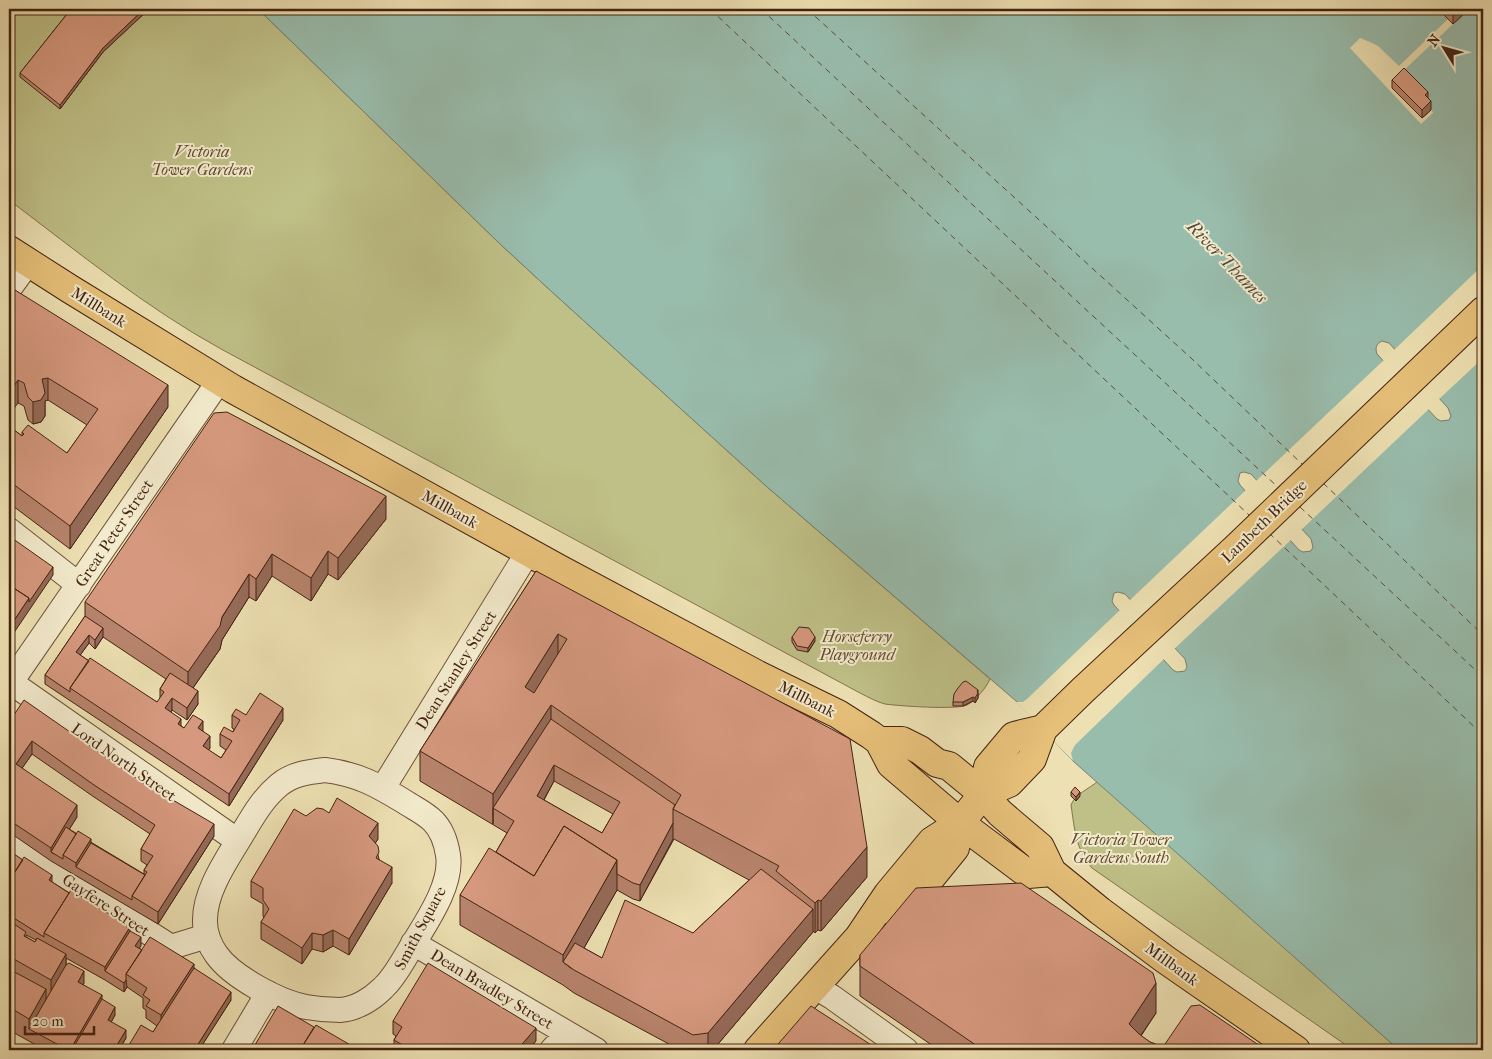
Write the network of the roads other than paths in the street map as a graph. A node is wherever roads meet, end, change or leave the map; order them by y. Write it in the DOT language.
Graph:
graph roads {
  1 [pos="19,256"];
  2 [pos="9,289"];
  3 [pos="1483,311"];
  4 [pos="219,381"];
  5 [pos="9,530"];
  6 [pos="528,552"];
  7 [pos="79,585"];
  8 [pos="9,683"];
  9 [pos="879,741"];
  10 [pos="383,788"];
  11 [pos="983,794"];
  12 [pos="960,823"];
  13 [pos="238,841"];
  14 [pos="9,843"];
  15 [pos="1052,872"];
  16 [pos="207,936"];
  17 [pos="414,943"];
  18 [pos="815,987"];
  19 [pos="268,993"];
  20 [pos="559,1042"];
  21 [pos="234,1050"];
  22 [pos="596,1050"];
  23 [pos="758,1050"];
  24 [pos="906,1050"];
  25 [pos="1296,1050"];
  1 -- 2 [label="street"];
  1 -- 4 [label="main road, Millbank"];
  3 -- 11 [label="main road, Lambeth Bridge"];
  4 -- 6 [label="main road, Millbank"];
  4 -- 7 [label="street, Great Peter Street"];
  5 -- 7 [label="street"];
  6 -- 9 [label="main road, Millbank"];
  6 -- 10 [label="street, Dean Stanley Street"];
  7 -- 8 [label="street, Great Peter Street"];
  8 -- 13 [label="street, Lord North Street"];
  9 -- 11 [label="main road, Millbank"];
  9 -- 12 [label="main road, Millbank"];
  10 -- 13 [label="street, Smith Square"];
  10 -- 17 [label="street, Smith Square"];
  11 -- 12 [label="main road"];
  11 -- 15 [label="main road, Millbank"];
  12 -- 15 [label="main road, Millbank"];
  12 -- 18 [label="main road"];
  13 -- 16 [label="street, Smith Square"];
  14 -- 16 [label="street, Gayfere Street"];
  15 -- 25 [label="main road, Millbank"];
  16 -- 19 [label="street, Smith Square"];
  17 -- 19 [label="street, Smith Square"];
  17 -- 20 [label="street, Dean Bradley Street"];
  18 -- 23 [label="main road"];
  18 -- 24 [label="street"];
  19 -- 21 [label="street"];
  20 -- 22 [label="street, Dean Bradley Street"];
}
